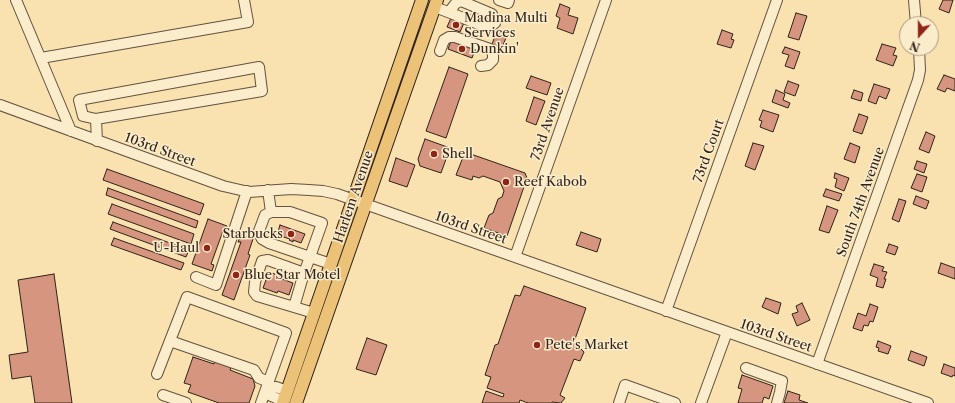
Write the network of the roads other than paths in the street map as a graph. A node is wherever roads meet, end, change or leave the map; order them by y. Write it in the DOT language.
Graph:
graph roads {
  1 [pos="16,0"];
  2 [pos="244,0"];
  3 [pos="422,0"];
  4 [pos="499,0"];
  5 [pos="509,0"];
  6 [pos="606,0"];
  7 [pos="777,0"];
  8 [pos="914,0"];
  9 [pos="436,4"];
  10 [pos="449,12"];
  11 [pos="915,16"];
  12 [pos="440,51"];
  13 [pos="919,56"];
  14 [pos="41,58"];
  15 [pos="482,66"];
  16 [pos="0,105"];
  17 [pos="96,119"];
  18 [pos="72,131"];
  19 [pos="97,141"];
  20 [pos="268,190"];
  21 [pos="247,191"];
  22 [pos="354,200"];
  23 [pos="366,205"];
  24 [pos="271,212"];
  25 [pos="269,243"];
  26 [pos="310,257"];
  27 [pos="515,257"];
  28 [pos="262,261"];
  29 [pos="331,264"];
  30 [pos="304,273"];
  31 [pos="196,277"];
  32 [pos="294,307"];
  33 [pos="666,311"];
  34 [pos="314,313"];
  35 [pos="727,332"];
  36 [pos="170,341"];
  37 [pos="817,364"];
  38 [pos="746,368"];
  39 [pos="157,374"];
  40 [pos="268,385"];
  41 [pos="162,395"];
  42 [pos="284,399"];
  43 [pos="186,403"];
  44 [pos="262,403"];
  45 [pos="296,403"];
  46 [pos="619,403"];
  47 [pos="675,403"];
  48 [pos="701,403"];
  49 [pos="777,403"];
  50 [pos="928,403"];
  1 -- 14 [label="street"];
  2 -- 14 [label="street"];
  3 -- 22 [label="main road, Harlem Avenue"];
  4 -- 5 [label="street"];
  6 -- 27 [label="street, 73rd Avenue"];
  7 -- 33 [label="street, 73rd Court"];
  8 -- 11 [label="street"];
  9 -- 10 [label="street"];
  9 -- 23 [label="main road, Harlem Avenue"];
  12 -- 15 [label="street"];
  13 -- 37 [label="street, South 74th Avenue"];
  14 -- 18 [label="street"];
  16 -- 18 [label="street, 103rd Street"];
  17 -- 17 [label="street"];
  17 -- 19 [label="street"];
  18 -- 19 [label="street, 103rd Street"];
  19 -- 21 [label="street, 103rd Street"];
  20 -- 21 [label="street, 103rd Street"];
  20 -- 22 [label="street, 103rd Street"];
  20 -- 24 [label="street"];
  21 -- 31 [label="street"];
  22 -- 23 [label="street, 103rd Street"];
  22 -- 29 [label="main road, Harlem Avenue"];
  23 -- 27 [label="street, 103rd Street"];
  23 -- 45 [label="main road, Harlem Avenue"];
  24 -- 25 [label="street"];
  24 -- 26 [label="street"];
  25 -- 26 [label="street"];
  25 -- 28 [label="street"];
  26 -- 29 [label="street"];
  26 -- 30 [label="street"];
  27 -- 33 [label="street, 103rd Street"];
  28 -- 30 [label="street"];
  28 -- 32 [label="street"];
  29 -- 34 [label="main road, Harlem Avenue"];
  30 -- 32 [label="street"];
  32 -- 34 [label="street"];
  33 -- 35 [label="street, 103rd Street"];
  34 -- 42 [label="main road, Harlem Avenue"];
  35 -- 37 [label="street, 103rd Street"];
  35 -- 48 [label="street"];
  36 -- 39 [label="street"];
  36 -- 40 [label="street"];
  36 -- 40 [label="street"];
  37 -- 50 [label="street, 103rd Street"];
  38 -- 49 [label="street"];
  40 -- 42 [label="street"];
  40 -- 44 [label="street"];
  41 -- 43 [label="street"];
  46 -- 47 [label="street"];
}
